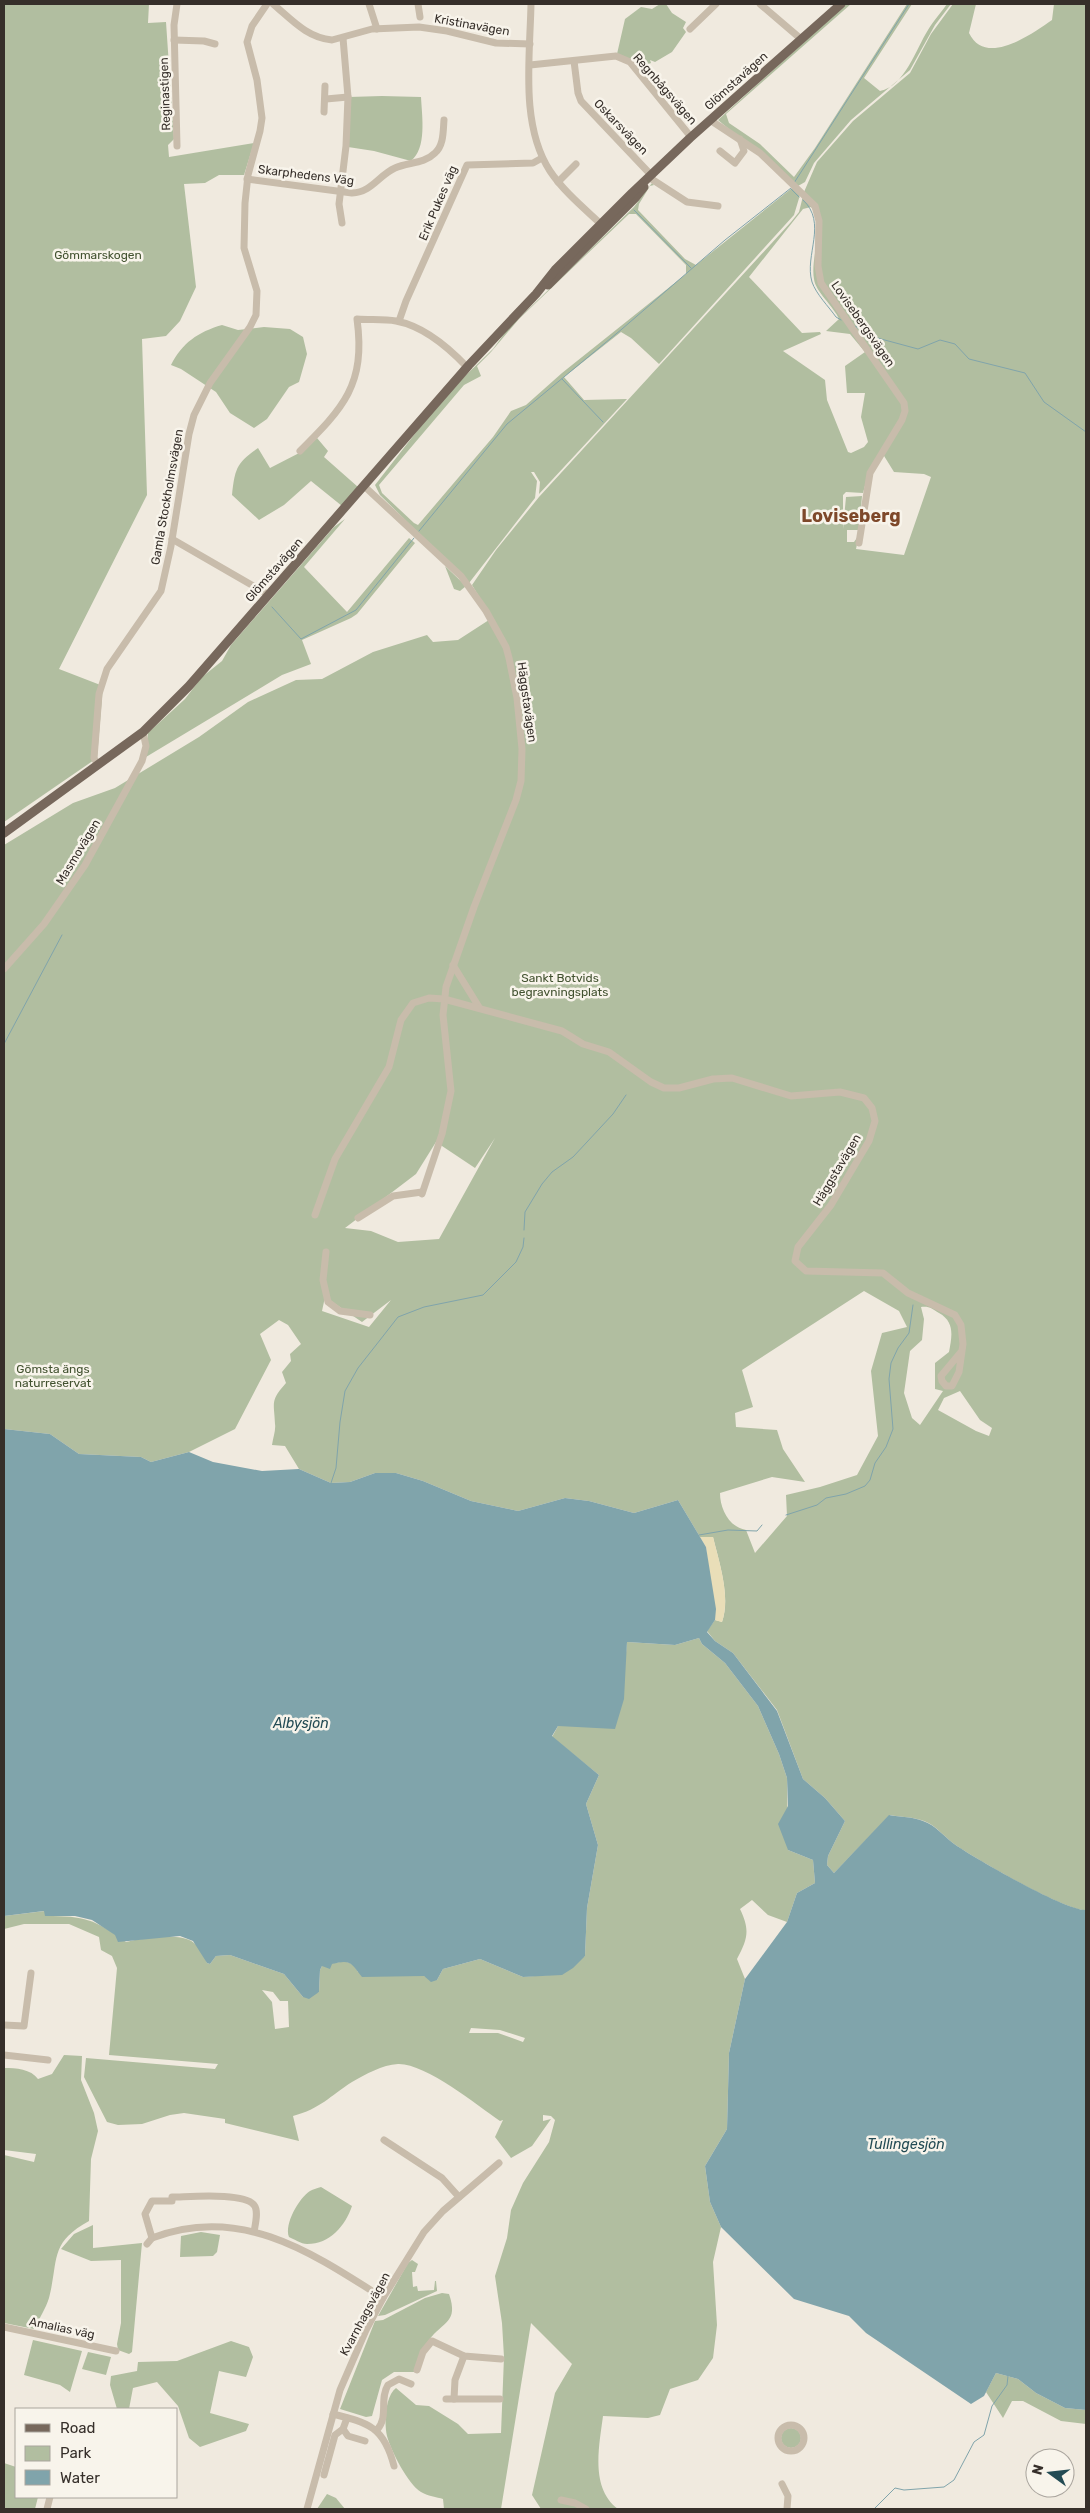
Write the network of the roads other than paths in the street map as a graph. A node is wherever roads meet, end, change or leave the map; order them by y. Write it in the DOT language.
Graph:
graph roads {
  1 [pos="177,4"];
  2 [pos="266,4"];
  3 [pos="273,4"];
  4 [pos="369,4"];
  5 [pos="418,4"];
  6 [pos="531,4"];
  7 [pos="716,4"];
  8 [pos="760,4"];
  9 [pos="841,4"];
  10 [pos="420,17"];
  11 [pos="377,29"];
  12 [pos="690,29"];
  13 [pos="343,38"];
  14 [pos="801,39"];
  15 [pos="174,40"];
  16 [pos="215,44"];
  17 [pos="530,44"];
  18 [pos="574,61"];
  19 [pos="530,65"];
  20 [pos="325,86"];
  21 [pos="348,97"];
  22 [pos="326,99"];
  23 [pos="324,112"];
  24 [pos="444,120"];
  25 [pos="710,120"];
  26 [pos="692,137"];
  27 [pos="738,137"];
  28 [pos="177,146"];
  29 [pos="720,151"];
  30 [pos="542,158"];
  31 [pos="576,164"];
  32 [pos="651,177"];
  33 [pos="247,179"];
  34 [pos="558,182"];
  35 [pos="341,192"];
  36 [pos="718,206"];
  37 [pos="342,223"];
  38 [pos="603,226"];
  39 [pos="399,321"];
  40 [pos="467,367"];
  41 [pos="300,451"];
  42 [pos="364,486"];
  43 [pos="172,538"];
  44 [pos="860,543"];
  45 [pos="270,595"];
  46 [pos="143,732"];
  47 [pos="98,765"];
  48 [pos="4,833"];
  49 [pos="453,965"];
  50 [pos="4,969"];
  51 [pos="444,999"];
  52 [pos="479,1007"];
  53 [pos="315,1215"];
  54 [pos="358,1218"];
  55 [pos="326,1252"];
  56 [pos="370,1315"];
  57 [pos="961,1352"];
  58 [pos="31,1973"];
  59 [pos="4,2024"];
  60 [pos="4,2055"];
  61 [pos="48,2060"];
  62 [pos="384,2140"];
  63 [pos="500,2163"];
  64 [pos="459,2197"];
  65 [pos="254,2232"];
  66 [pos="384,2298"];
  67 [pos="4,2327"];
  68 [pos="116,2351"];
  69 [pos="464,2356"];
  70 [pos="501,2359"];
  71 [pos="417,2370"];
  72 [pos="411,2384"];
  73 [pos="446,2399"];
  74 [pos="454,2399"];
  75 [pos="500,2400"];
  76 [pos="333,2414"];
  77 [pos="347,2418"];
  78 [pos="343,2429"];
  79 [pos="377,2430"];
  80 [pos="366,2441"];
  81 [pos="394,2466"];
  82 [pos="324,2475"];
  83 [pos="782,2484"];
  84 [pos="560,2500"];
  85 [pos="307,2509"];
  86 [pos="586,2509"];
  87 [pos="787,2509"];
  1 -- 15 [label="street, Reginastigen"];
  2 -- 33 [label="street, Gamla Stockholmsvägen"];
  3 -- 13 [label="street, Kristinavägen"];
  4 -- 11 [label="street"];
  5 -- 10 [label="street"];
  6 -- 17 [label="street"];
  7 -- 12 [label="street"];
  8 -- 14 [label="street"];
  9 -- 14 [label="main road, Glömstavägen"];
  11 -- 13 [label="street, Kristinavägen"];
  11 -- 17 [label="street, Kristinavägen"];
  13 -- 21 [label="street"];
  14 -- 25 [label="main road, Glömstavägen"];
  15 -- 16 [label="street, Reginastigen"];
  15 -- 28 [label="street, Reginastigen"];
  17 -- 19 [label="street"];
  18 -- 19 [label="street, Regnbågsvägen"];
  18 -- 26 [label="street, Regnbågsvägen"];
  18 -- 32 [label="street, Oskarsvägen"];
  19 -- 30 [label="street"];
  20 -- 22 [label="street"];
  21 -- 22 [label="street"];
  21 -- 35 [label="street"];
  22 -- 23 [label="street"];
  24 -- 35 [label="street, Skarphedens Väg"];
  25 -- 26 [label="main road, Glömstavägen"];
  25 -- 27 [label="street, Lovisebergsvägen"];
  26 -- 32 [label="main road, Glömstavägen"];
  27 -- 29 [label="street"];
  27 -- 44 [label="street, Lovisebergsvägen"];
  30 -- 34 [label="street"];
  30 -- 39 [label="street, Erik Pukes väg"];
  31 -- 34 [label="street"];
  32 -- 36 [label="street, Oskarsvägen"];
  32 -- 38 [label="main road, Glömstavägen"];
  33 -- 35 [label="street, Skarphedens Väg"];
  33 -- 43 [label="street, Gamla Stockholmsvägen"];
  34 -- 38 [label="street"];
  35 -- 37 [label="street"];
  38 -- 40 [label="main road, Glömstavägen"];
  39 -- 40 [label="street"];
  39 -- 41 [label="street"];
  40 -- 42 [label="main road, Glömstavägen"];
  42 -- 45 [label="main road, Glömstavägen"];
  42 -- 49 [label="street, Häggstavägen"];
  43 -- 45 [label="street"];
  43 -- 47 [label="street, Gamla Stockholmsvägen"];
  45 -- 46 [label="main road, Glömstavägen"];
  46 -- 47 [label="main road, Glömstavägen"];
  46 -- 50 [label="street, Masmovägen"];
  47 -- 48 [label="main road, Glömstavägen"];
  49 -- 51 [label="street, Häggstavägen"];
  49 -- 52 [label="street"];
  51 -- 52 [label="street, Häggstavägen"];
  51 -- 53 [label="street"];
  51 -- 54 [label="street, Häggstavägen"];
  52 -- 57 [label="street, Häggstavägen"];
  55 -- 56 [label="street"];
  58 -- 59 [label="street"];
  60 -- 61 [label="street"];
  62 -- 64 [label="street"];
  63 -- 64 [label="street, Kvarnhagsvägen"];
  64 -- 66 [label="street, Kvarnhagsvägen"];
  65 -- 65 [label="street"];
  65 -- 66 [label="street"];
  66 -- 76 [label="street, Kvarnhagsvägen"];
  67 -- 68 [label="street, Amalias väg"];
  69 -- 70 [label="street"];
  69 -- 71 [label="street"];
  69 -- 74 [label="street"];
  72 -- 79 [label="street"];
  73 -- 74 [label="street"];
  74 -- 75 [label="street"];
  76 -- 77 [label="street"];
  76 -- 85 [label="street, Kvarnhagsvägen"];
  77 -- 78 [label="street"];
  77 -- 79 [label="street"];
  78 -- 80 [label="street"];
  78 -- 82 [label="street"];
  79 -- 81 [label="street"];
  83 -- 87 [label="street"];
  84 -- 86 [label="street"];
}
